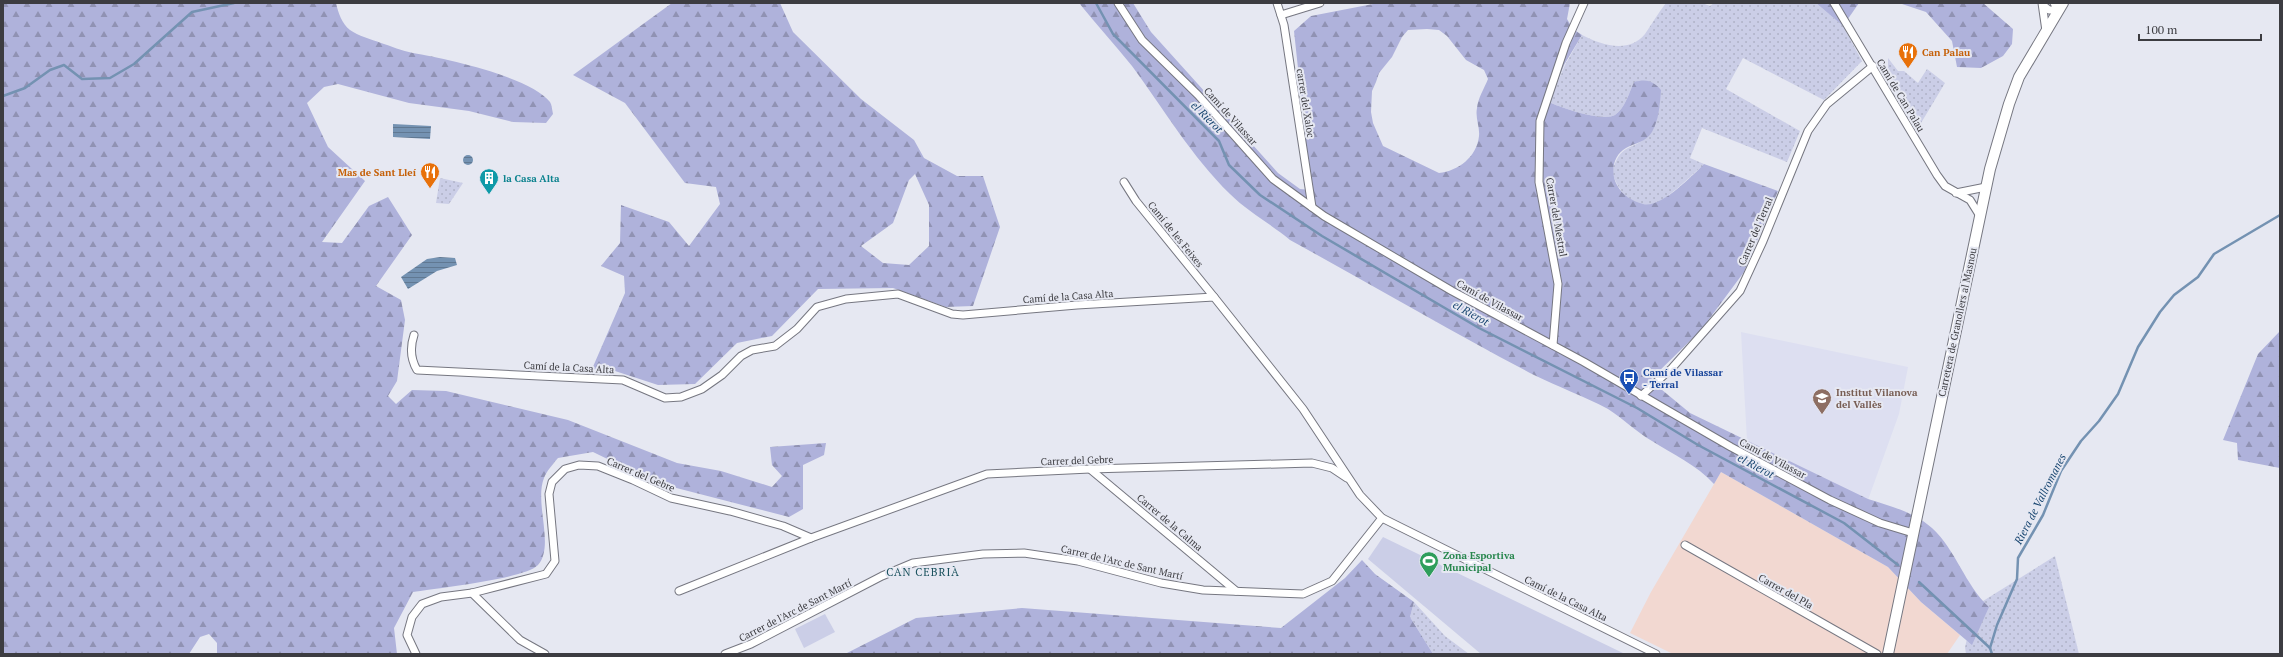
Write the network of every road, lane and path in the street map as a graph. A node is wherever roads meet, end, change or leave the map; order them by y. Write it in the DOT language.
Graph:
graph roads {
  1 [pos="1118,3"];
  2 [pos="1278,3"];
  3 [pos="1320,3"];
  4 [pos="1584,3"];
  5 [pos="1834,3"];
  6 [pos="2043,5"];
  7 [pos="2058,5"];
  8 [pos="1281,15"];
  9 [pos="2046,31"];
  10 [pos="1873,66"];
  11 [pos="1124,182"];
  12 [pos="1986,187"];
  13 [pos="1956,193"];
  14 [pos="1312,207"];
  15 [pos="1980,216"];
  16 [pos="1214,297"];
  17 [pos="414,335"];
  18 [pos="1552,345"];
  19 [pos="1641,396"];
  20 [pos="1090,469"];
  21 [pos="1350,480"];
  22 [pos="1382,518"];
  23 [pos="1913,533"];
  24 [pos="811,538"];
  25 [pos="1685,545"];
  26 [pos="679,591"];
  27 [pos="1236,591"];
  28 [pos="472,593"];
  29 [pos="416,654"];
  30 [pos="545,654"];
  31 [pos="725,654"];
  32 [pos="1656,654"];
  33 [pos="1877,654"];
  34 [pos="1888,654"];
  1 -- 14 [label="street, Camí de Vilassar"];
  2 -- 8 [label="street, carrer del Xaloc"];
  3 -- 8 [label="street"];
  4 -- 18 [label="street, Carrer del Mestral"];
  5 -- 10 [label="street, Camí de Can Palau"];
  6 -- 7 [label="street"];
  6 -- 9 [label="street"];
  7 -- 9 [label="main road, Carretera de Granollers al Masnou"];
  8 -- 14 [label="street, carrer del Xaloc"];
  9 -- 12 [label="main road, Carretera de Granollers al Masnou"];
  10 -- 13 [label="street, Camí de Can Palau"];
  10 -- 19 [label="street, Carrer del Terral"];
  11 -- 16 [label="street, Camí de les Feixes"];
  12 -- 13 [label="street"];
  12 -- 15 [label="main road, Carretera de Granollers al Masnou"];
  13 -- 15 [label="street, Camí de Can Palau"];
  14 -- 18 [label="street, Camí de Vilassar"];
  15 -- 23 [label="main road, Carretera de Granollers al Masnou"];
  16 -- 17 [label="street, Camí de la Casa Alta"];
  16 -- 21 [label="street, Camí de la Casa Alta"];
  18 -- 19 [label="street, Camí de Vilassar"];
  19 -- 23 [label="street, Camí de Vilassar"];
  20 -- 21 [label="street, Carrer del Gebre"];
  20 -- 24 [label="street, Carrer del Gebre"];
  20 -- 27 [label="street, Carrer de la Calma"];
  21 -- 22 [label="street, Camí de la Casa Alta"];
  22 -- 27 [label="street, Carrer de l'Arc de Sant Martí"];
  22 -- 32 [label="street, Camí de la Casa Alta"];
  23 -- 34 [label="main road, Carretera de Granollers al Masnou"];
  24 -- 26 [label="street, Carrer del Gebre"];
  24 -- 28 [label="street, Carrer del Gebre"];
  25 -- 33 [label="street, Carrer del Pla"];
  27 -- 31 [label="street, Carrer de l'Arc de Sant Martí"];
  28 -- 29 [label="street, Carrer del Gebre"];
  28 -- 30 [label="street"];
}
